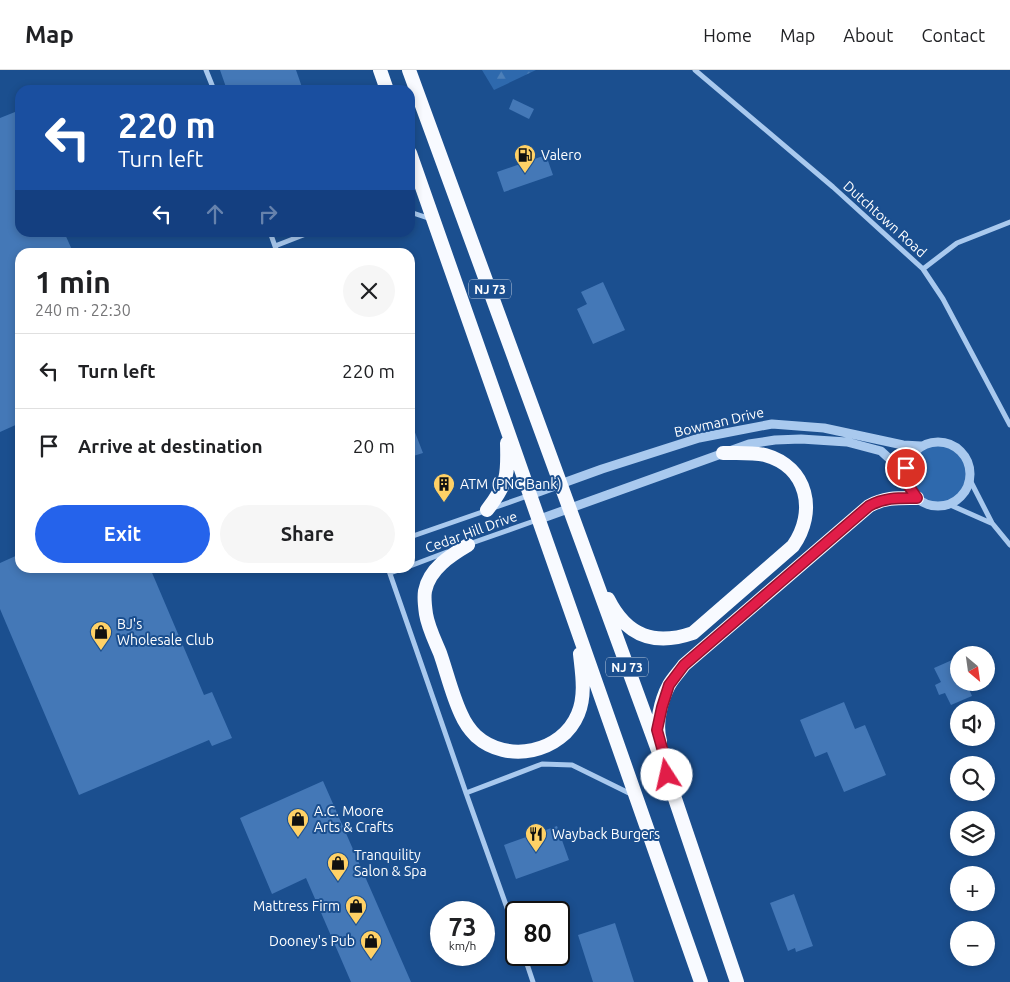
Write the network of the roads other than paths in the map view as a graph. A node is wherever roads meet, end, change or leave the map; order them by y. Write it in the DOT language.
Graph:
graph roads {
  1 [pos="206,70"];
  2 [pos="380,70"];
  3 [pos="409,70"];
  4 [pos="695,70"];
  5 [pos="212,85"];
  6 [pos="385,85"];
  7 [pos="415,85"];
  8 [pos="415,86"];
  9 [pos="415,173"];
  10 [pos="415,214"];
  11 [pos="434,220"];
  12 [pos="1010,222"];
  13 [pos="271,237"];
  14 [pos="298,237"];
  15 [pos="274,246"];
  16 [pos="923,269"];
  17 [pos="1010,426"];
  18 [pos="507,432"];
  19 [pos="920,446"];
  20 [pos="723,453"];
  21 [pos="906,474"];
  22 [pos="970,480"];
  23 [pos="561,484"];
  24 [pos="530,495"];
  25 [pos="917,498"];
  26 [pos="948,504"];
  27 [pos="569,508"];
  28 [pos="488,510"];
  29 [pos="540,519"];
  30 [pos="992,523"];
  31 [pos="415,535"];
  32 [pos="468,545"];
  33 [pos="1010,545"];
  34 [pos="587,558"];
  35 [pos="415,564"];
  36 [pos="390,573"];
  37 [pos="576,626"];
  38 [pos="667,775"];
  39 [pos="466,793"];
  40 [pos="636,797"];
  41 [pos="505,902"];
  42 [pos="528,966"];
  43 [pos="533,982"];
  44 [pos="701,982"];
  45 [pos="737,982"];
  1 -- 5 [label="street"];
  2 -- 6 [label="highway"];
  3 -- 7 [label="highway, NJ 73"];
  4 -- 16 [label="street, Dutchtown Road"];
  8 -- 23 [label="highway, NJ 73"];
  9 -- 11 [label="highway, NJ 73"];
  10 -- 11 [label="street"];
  11 -- 18 [label="highway, NJ 73"];
  12 -- 16 [label="street"];
  13 -- 15 [label="street"];
  14 -- 15 [label="street"];
  16 -- 17 [label="street, Dutchtown Road"];
  18 -- 24 [label="highway, NJ 73"];
  18 -- 28 [label="highway"];
  19 -- 21 [label="street"];
  19 -- 22 [label="street"];
  19 -- 23 [label="street, Bowman Drive"];
  20 -- 21 [label="street, Bowman Drive"];
  20 -- 27 [label="street, Bowman Drive"];
  20 -- 34 [label="highway"];
  21 -- 25 [label="street"];
  22 -- 26 [label="street"];
  22 -- 30 [label="street"];
  23 -- 24 [label="street, Bowman Drive"];
  23 -- 27 [label="highway, NJ 73"];
  24 -- 28 [label="street, Cedar Hill Drive"];
  24 -- 29 [label="highway, NJ 73"];
  25 -- 26 [label="street"];
  25 -- 38 [label="highway"];
  26 -- 30 [label="street"];
  27 -- 29 [label="street, Bowman Drive"];
  27 -- 34 [label="highway, NJ 73"];
  28 -- 31 [label="street, Cedar Hill Drive"];
  29 -- 32 [label="street, Cedar Hill Drive"];
  29 -- 37 [label="highway, NJ 73"];
  30 -- 33 [label="street"];
  32 -- 35 [label="street, Cedar Hill Drive"];
  32 -- 37 [label="highway"];
  34 -- 38 [label="highway, NJ 73"];
  36 -- 39 [label="street"];
  37 -- 40 [label="highway, NJ 73"];
  38 -- 45 [label="highway, NJ 73"];
  39 -- 40 [label="street"];
  39 -- 41 [label="street"];
  40 -- 44 [label="highway, NJ 73"];
  42 -- 43 [label="street"];
}
